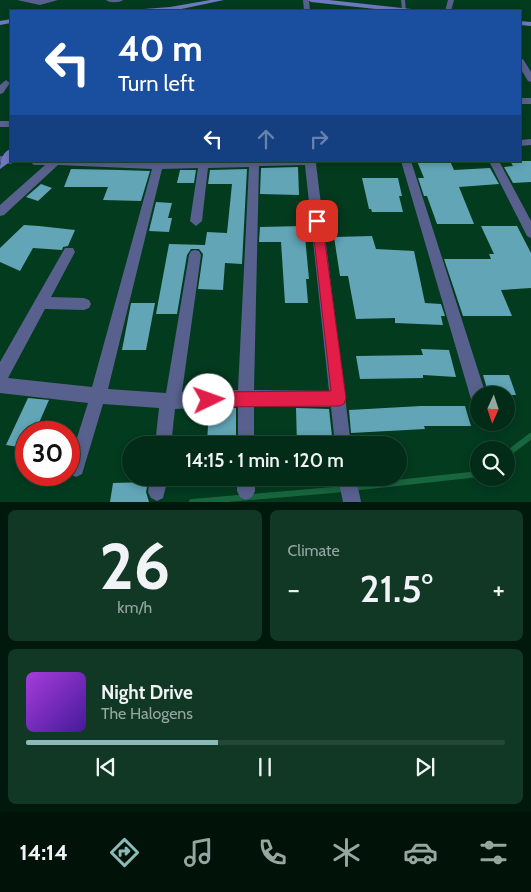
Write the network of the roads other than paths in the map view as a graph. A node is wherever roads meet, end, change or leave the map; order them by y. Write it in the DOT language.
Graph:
graph roads {
  1 [pos="20,0"];
  2 [pos="55,0"];
  3 [pos="109,0"];
  4 [pos="120,0"];
  5 [pos="221,0"];
  6 [pos="311,0"];
  7 [pos="165,10"];
  8 [pos="398,10"];
  9 [pos="521,63"];
  10 [pos="531,79"];
  11 [pos="6,83"];
  12 [pos="0,91"];
  13 [pos="56,162"];
  14 [pos="108,162"];
  15 [pos="204,162"];
  16 [pos="254,162"];
  17 [pos="311,162"];
  18 [pos="406,162"];
  19 [pos="495,162"];
  20 [pos="159,163"];
  21 [pos="0,212"];
  22 [pos="196,221"];
  23 [pos="531,233"];
  24 [pos="69,252"];
  25 [pos="195,255"];
  26 [pos="40,304"];
  27 [pos="84,304"];
  28 [pos="0,377"];
  29 [pos="0,386"];
  30 [pos="475,386"];
  31 [pos="98,396"];
  32 [pos="246,398"];
  33 [pos="339,398"];
  34 [pos="170,401"];
  35 [pos="164,436"];
  36 [pos="246,436"];
  37 [pos="343,436"];
  38 [pos="80,455"];
  39 [pos="349,486"];
  40 [pos="352,502"];
  1 -- 2 [label="street"];
  3 -- 4 [label="street"];
  5 -- 7 [label="main road"];
  6 -- 8 [label="main road"];
  9 -- 10 [label="street"];
  11 -- 12 [label="street"];
  13 -- 14 [label="street"];
  13 -- 21 [label="street"];
  14 -- 20 [label="street"];
  15 -- 20 [label="street"];
  15 -- 22 [label="street"];
  16 -- 32 [label="street"];
  17 -- 33 [label="street"];
  18 -- 30 [label="street"];
  19 -- 23 [label="street"];
  20 -- 31 [label="street"];
  24 -- 26 [label="street"];
  25 -- 34 [label="street"];
  26 -- 27 [label="street"];
  26 -- 28 [label="street"];
  29 -- 31 [label="street"];
  31 -- 34 [label="street"];
  31 -- 38 [label="street"];
  32 -- 33 [label="street"];
  32 -- 34 [label="street"];
  32 -- 36 [label="street"];
  33 -- 37 [label="street"];
  34 -- 35 [label="street"];
  39 -- 40 [label="street"];
}
